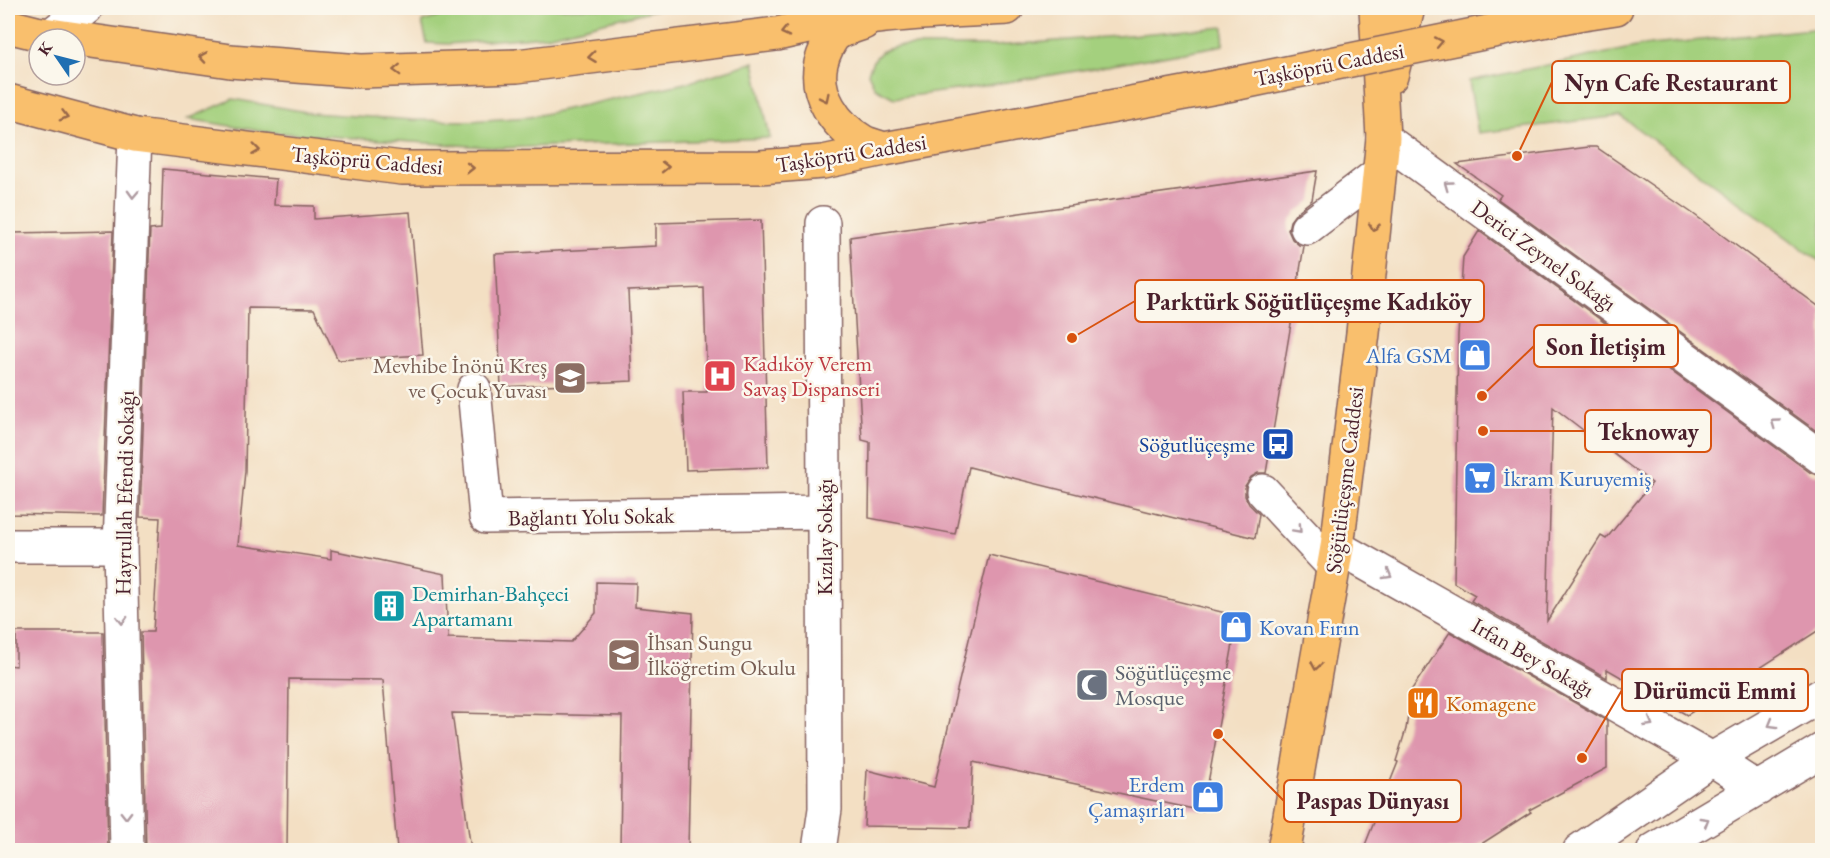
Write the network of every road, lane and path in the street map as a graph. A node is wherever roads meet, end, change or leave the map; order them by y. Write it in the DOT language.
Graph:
graph roads {
  1 [pos="86,8"];
  2 [pos="1007,8"];
  3 [pos="1376,8"];
  4 [pos="1408,8"];
  5 [pos="1616,8"];
  6 [pos="884,15"];
  7 [pos="8,26"];
  8 [pos="61,27"];
  9 [pos="27,30"];
  10 [pos="87,40"];
  11 [pos="8,101"];
  12 [pos="1382,122"];
  13 [pos="135,135"];
  14 [pos="884,149"];
  15 [pos="1379,173"];
  16 [pos="823,223"];
  17 [pos="1308,228"];
  18 [pos="474,389"];
  19 [pos="1822,458"];
  20 [pos="1263,491"];
  21 [pos="824,512"];
  22 [pos="8,546"];
  23 [pos="120,546"];
  24 [pos="1335,556"];
  25 [pos="1822,694"];
  26 [pos="1822,750"];
  27 [pos="1712,759"];
  28 [pos="1758,789"];
  29 [pos="127,850"];
  30 [pos="819,850"];
  31 [pos="1284,850"];
  32 [pos="1580,850"];
  33 [pos="1654,850"];
  1 -- 8 [label="street"];
  2 -- 6 [label="main road"];
  3 -- 12 [label="main road"];
  4 -- 12 [label="main road"];
  14 -- 5 [label="main road, Taşköprü Caddesi, one-way, bridge"];
  6 -- 10 [label="main road, one-way"];
  6 -- 14 [label="main road, one-way"];
  7 -- 9 [label="main road"];
  11 -- 13 [label="main road, Taşköprü Caddesi, one-way"];
  12 -- 15 [label="main road, Söğütlüçeşme Caddesi"];
  19 -- 12 [label="street, Derici Zeynel Sokağı, one-way"];
  13 -- 14 [label="main road, Taşköprü Caddesi, one-way"];
  13 -- 23 [label="street, Hayrullah Efendi Sokağı, one-way"];
  15 -- 17 [label="street"];
  15 -- 24 [label="main road, Söğütlüçeşme Caddesi, one-way"];
  16 -- 21 [label="street, Kızılay Sokağı"];
  18 -- 21 [label="street, Bağlantı Yolu Sokak"];
  20 -- 24 [label="street, Irfan Bey Sokağı, one-way"];
  21 -- 30 [label="street, Kızılay Sokağı"];
  22 -- 23 [label="street"];
  23 -- 29 [label="street, Hayrullah Efendi Sokağı, one-way"];
  24 -- 27 [label="street, Irfan Bey Sokağı, one-way"];
  24 -- 31 [label="main road, Söğütlüçeşme Caddesi, one-way"];
  25 -- 27 [label="street, one-way"];
  26 -- 28 [label="street"];
  27 -- 28 [label="street, Irfan Bey Sokağı"];
  27 -- 32 [label="street"];
  33 -- 28 [label="street, one-way"];
}
